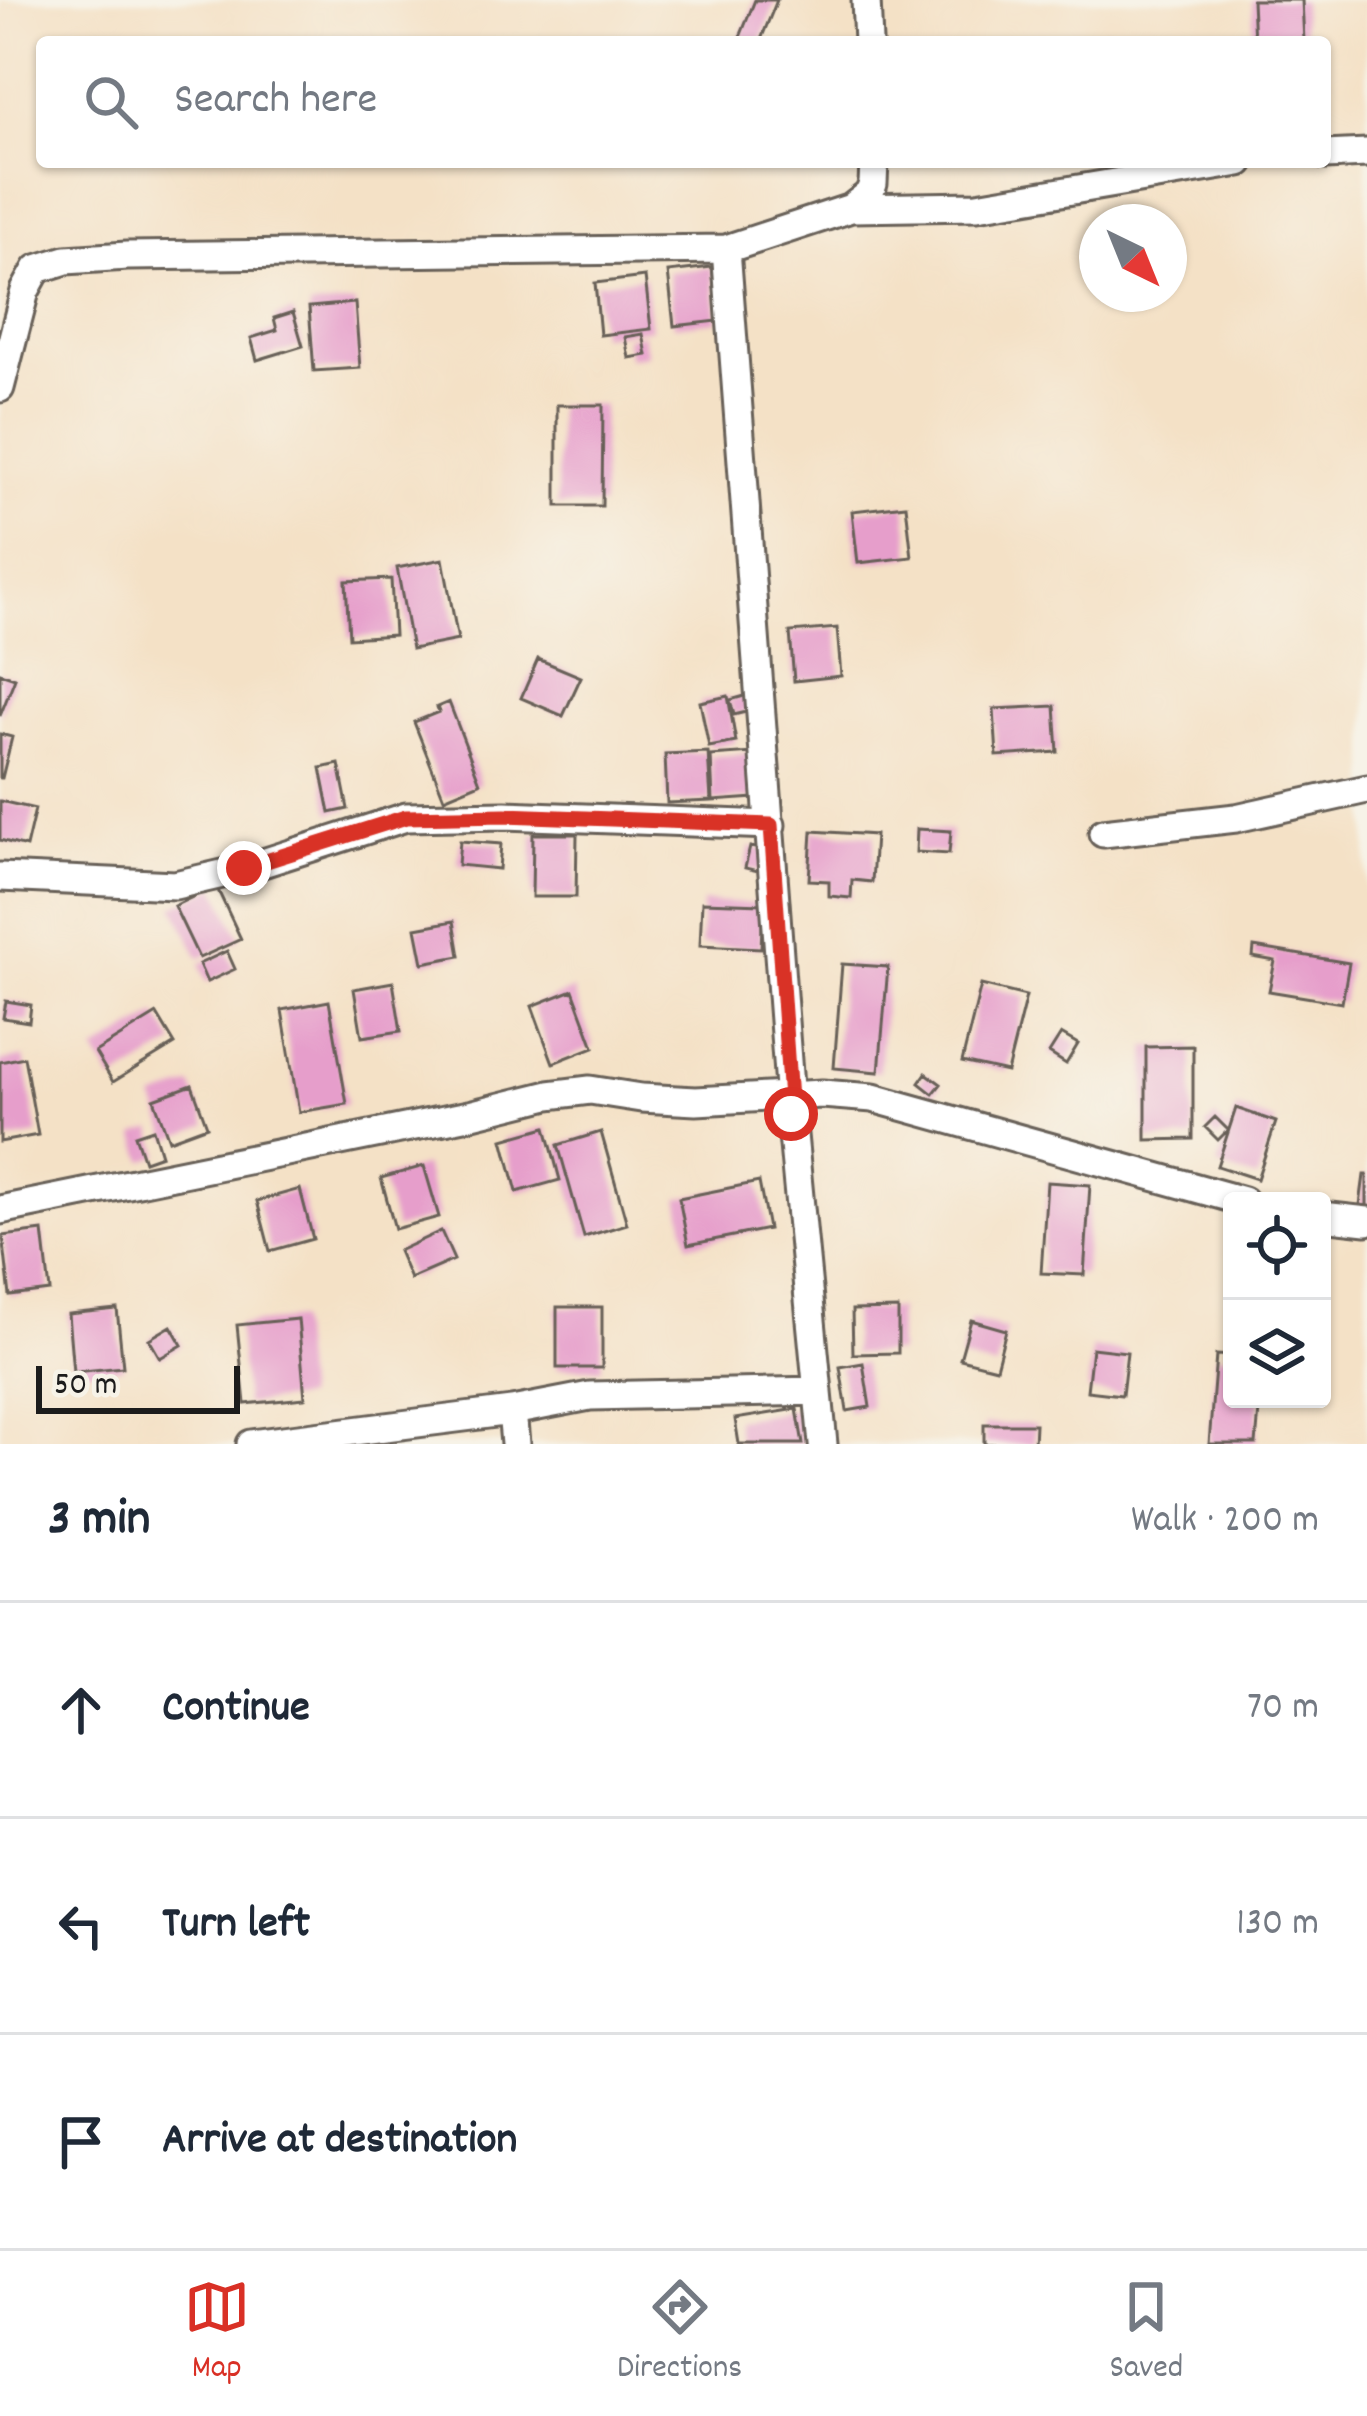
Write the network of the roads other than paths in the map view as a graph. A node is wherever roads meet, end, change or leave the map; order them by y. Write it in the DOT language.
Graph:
graph roads {
  1 [pos="866,0"];
  2 [pos="868,36"];
  3 [pos="1367,153"];
  4 [pos="1331,155"];
  5 [pos="874,168"];
  6 [pos="1204,168"];
  7 [pos="851,208"];
  8 [pos="726,249"];
  9 [pos="0,388"];
  10 [pos="1367,789"];
  11 [pos="771,825"];
  12 [pos="1103,833"];
  13 [pos="0,877"];
  14 [pos="791,1096"];
  15 [pos="1223,1195"];
  16 [pos="0,1210"];
  17 [pos="1331,1217"];
  18 [pos="1367,1221"];
  19 [pos="818,1391"];
  20 [pos="512,1412"];
  21 [pos="251,1444"];
  22 [pos="515,1444"];
  23 [pos="823,1444"];
  1 -- 2 [label="street"];
  3 -- 4 [label="street"];
  5 -- 7 [label="street"];
  6 -- 7 [label="street"];
  7 -- 8 [label="street"];
  8 -- 9 [label="street"];
  8 -- 11 [label="street"];
  10 -- 12 [label="street"];
  11 -- 13 [label="street"];
  11 -- 14 [label="street"];
  14 -- 15 [label="street"];
  14 -- 16 [label="street"];
  14 -- 19 [label="street"];
  17 -- 18 [label="street"];
  19 -- 20 [label="street"];
  19 -- 23 [label="street"];
  20 -- 21 [label="street"];
  20 -- 22 [label="street"];
}
